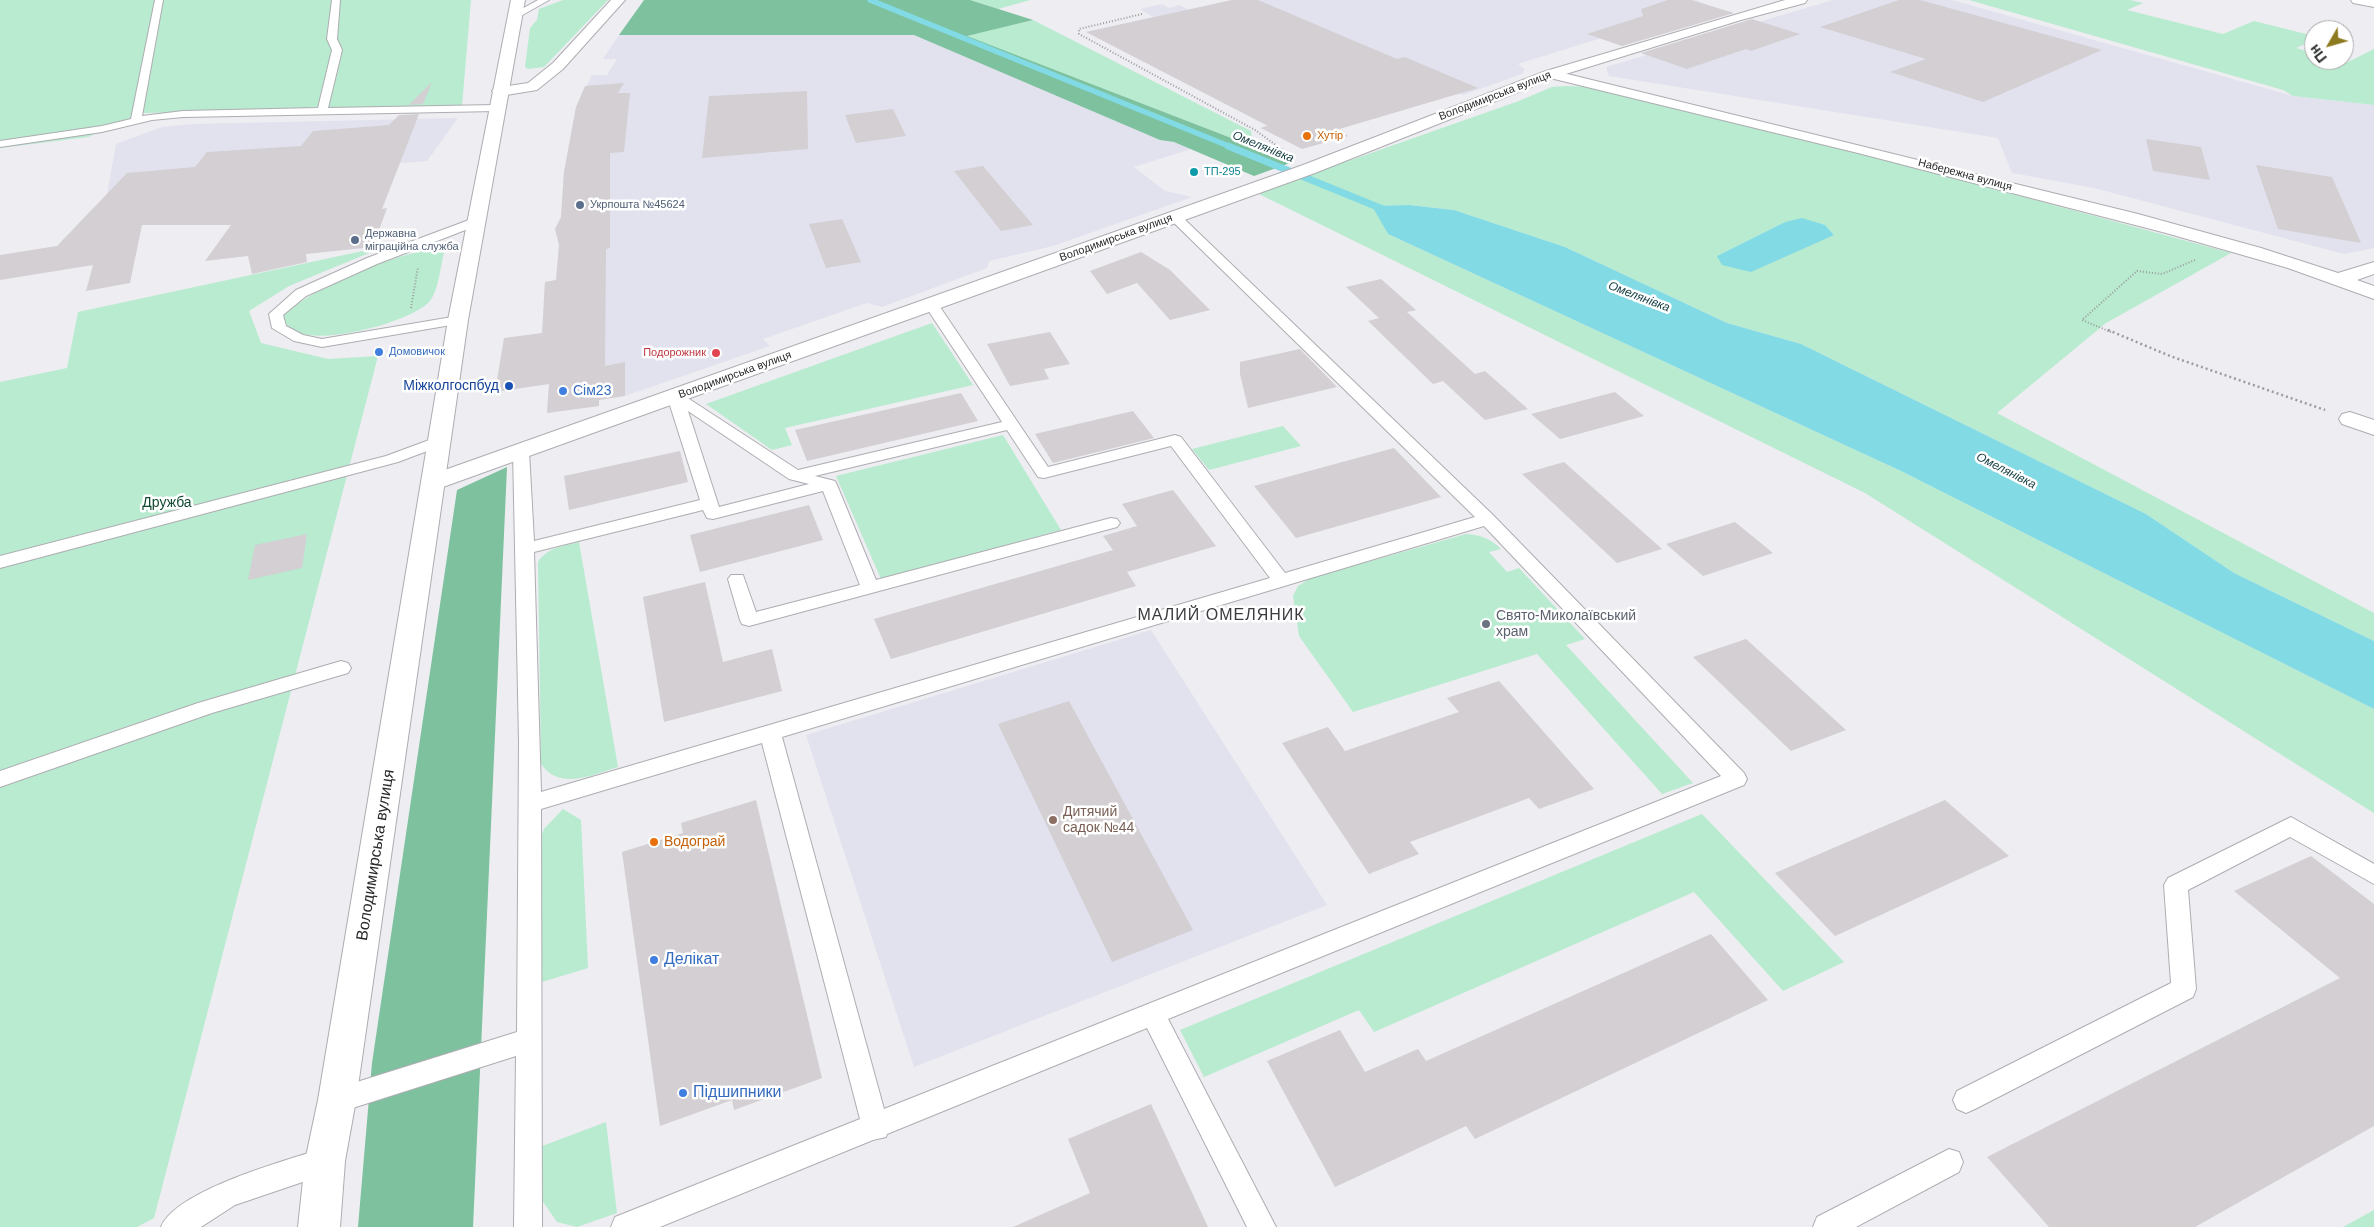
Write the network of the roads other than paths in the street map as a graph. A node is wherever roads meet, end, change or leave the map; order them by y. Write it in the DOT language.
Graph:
graph roads {
  1 [pos="160,0"];
  2 [pos="336,0"];
  3 [pos="545,0"];
  4 [pos="618,0"];
  5 [pos="1800,0"];
  6 [pos="2358,0"];
  7 [pos="2374,4"];
  8 [pos="517,7"];
  9 [pos="1551,74"];
  10 [pos="500,91"];
  11 [pos="496,108"];
  12 [pos="322,112"];
  13 [pos="136,120"];
  14 [pos="0,144"];
  15 [pos="1175,217"];
  16 [pos="477,221"];
  17 [pos="2374,268"];
  18 [pos="2338,279"];
  19 [pos="2374,293"];
  20 [pos="931,304"];
  21 [pos="458,320"];
  22 [pos="675,396"];
  23 [pos="2350,419"];
  24 [pos="1014,424"];
  25 [pos="2374,428"];
  26 [pos="440,441"];
  27 [pos="521,451"];
  28 [pos="795,475"];
  29 [pos="434,482"];
  30 [pos="829,485"];
  31 [pos="709,503"];
  32 [pos="1487,520"];
  33 [pos="1111,523"];
  34 [pos="527,548"];
  35 [pos="0,562"];
  36 [pos="737,579"];
  37 [pos="1281,580"];
  38 [pos="870,588"];
  39 [pos="341,668"];
  40 [pos="770,732"];
  41 [pos="0,780"];
  42 [pos="530,804"];
  43 [pos="2374,875"];
  44 [pos="1153,1015"];
  45 [pos="528,1040"];
  46 [pos="337,1100"];
  47 [pos="1966,1100"];
  48 [pos="876,1128"];
  49 [pos="325,1161"];
  50 [pos="1950,1162"];
  51 [pos="175,1227"];
  52 [pos="319,1227"];
  53 [pos="528,1227"];
  54 [pos="625,1227"];
  55 [pos="1262,1227"];
  56 [pos="1827,1227"];
  1 -- 13 [label="lane"];
  2 -- 12 [label="lane"];
  3 -- 8 [label="lane"];
  4 -- 10 [label="street"];
  5 -- 9 [label="street, Володимирська вулиця"];
  6 -- 7 [label="street"];
  8 -- 10 [label="street, Володимирська вулиця"];
  9 -- 15 [label="street, Володимирська вулиця"];
  9 -- 18 [label="street, Набережна вулиця"];
  10 -- 11 [label="street, Володимирська вулиця"];
  11 -- 12 [label="lane"];
  11 -- 16 [label="street, Володимирська вулиця"];
  12 -- 13 [label="lane"];
  13 -- 14 [label="lane"];
  15 -- 20 [label="street, Володимирська вулиця"];
  15 -- 32 [label="lane"];
  16 -- 21 [label="street, Володимирська вулиця"];
  16 -- 21 [label="lane"];
  17 -- 18 [label="street"];
  18 -- 19 [label="street, Набережна вулиця"];
  20 -- 22 [label="street, Володимирська вулиця"];
  20 -- 24 [label="lane"];
  21 -- 26 [label="street, Володимирська вулиця"];
  22 -- 27 [label="street, Володимирська вулиця"];
  22 -- 28 [label="lane"];
  22 -- 31 [label="lane"];
  23 -- 25 [label="street"];
  24 -- 28 [label="lane"];
  24 -- 37 [label="lane"];
  26 -- 29 [label="street, Володимирська вулиця"];
  26 -- 35 [label="lane"];
  27 -- 29 [label="street, Володимирська вулиця"];
  27 -- 34 [label="lane"];
  28 -- 30 [label="lane"];
  29 -- 46 [label="street, Володимирська вулиця"];
  30 -- 31 [label="lane"];
  30 -- 38 [label="lane"];
  31 -- 34 [label="lane"];
  32 -- 37 [label="lane"];
  32 -- 44 [label="lane"];
  33 -- 38 [label="lane"];
  34 -- 42 [label="lane"];
  36 -- 38 [label="lane"];
  37 -- 40 [label="lane"];
  39 -- 41 [label="lane"];
  40 -- 42 [label="lane"];
  40 -- 48 [label="lane"];
  42 -- 45 [label="lane"];
  43 -- 47 [label="lane"];
  44 -- 48 [label="lane"];
  44 -- 55 [label="lane"];
  45 -- 46 [label="lane"];
  45 -- 53 [label="lane"];
  46 -- 49 [label="street, Володимирська вулиця"];
  48 -- 54 [label="lane"];
  49 -- 51 [label="lane"];
  49 -- 52 [label="street, Володимирська вулиця"];
  50 -- 56 [label="lane"];
}
